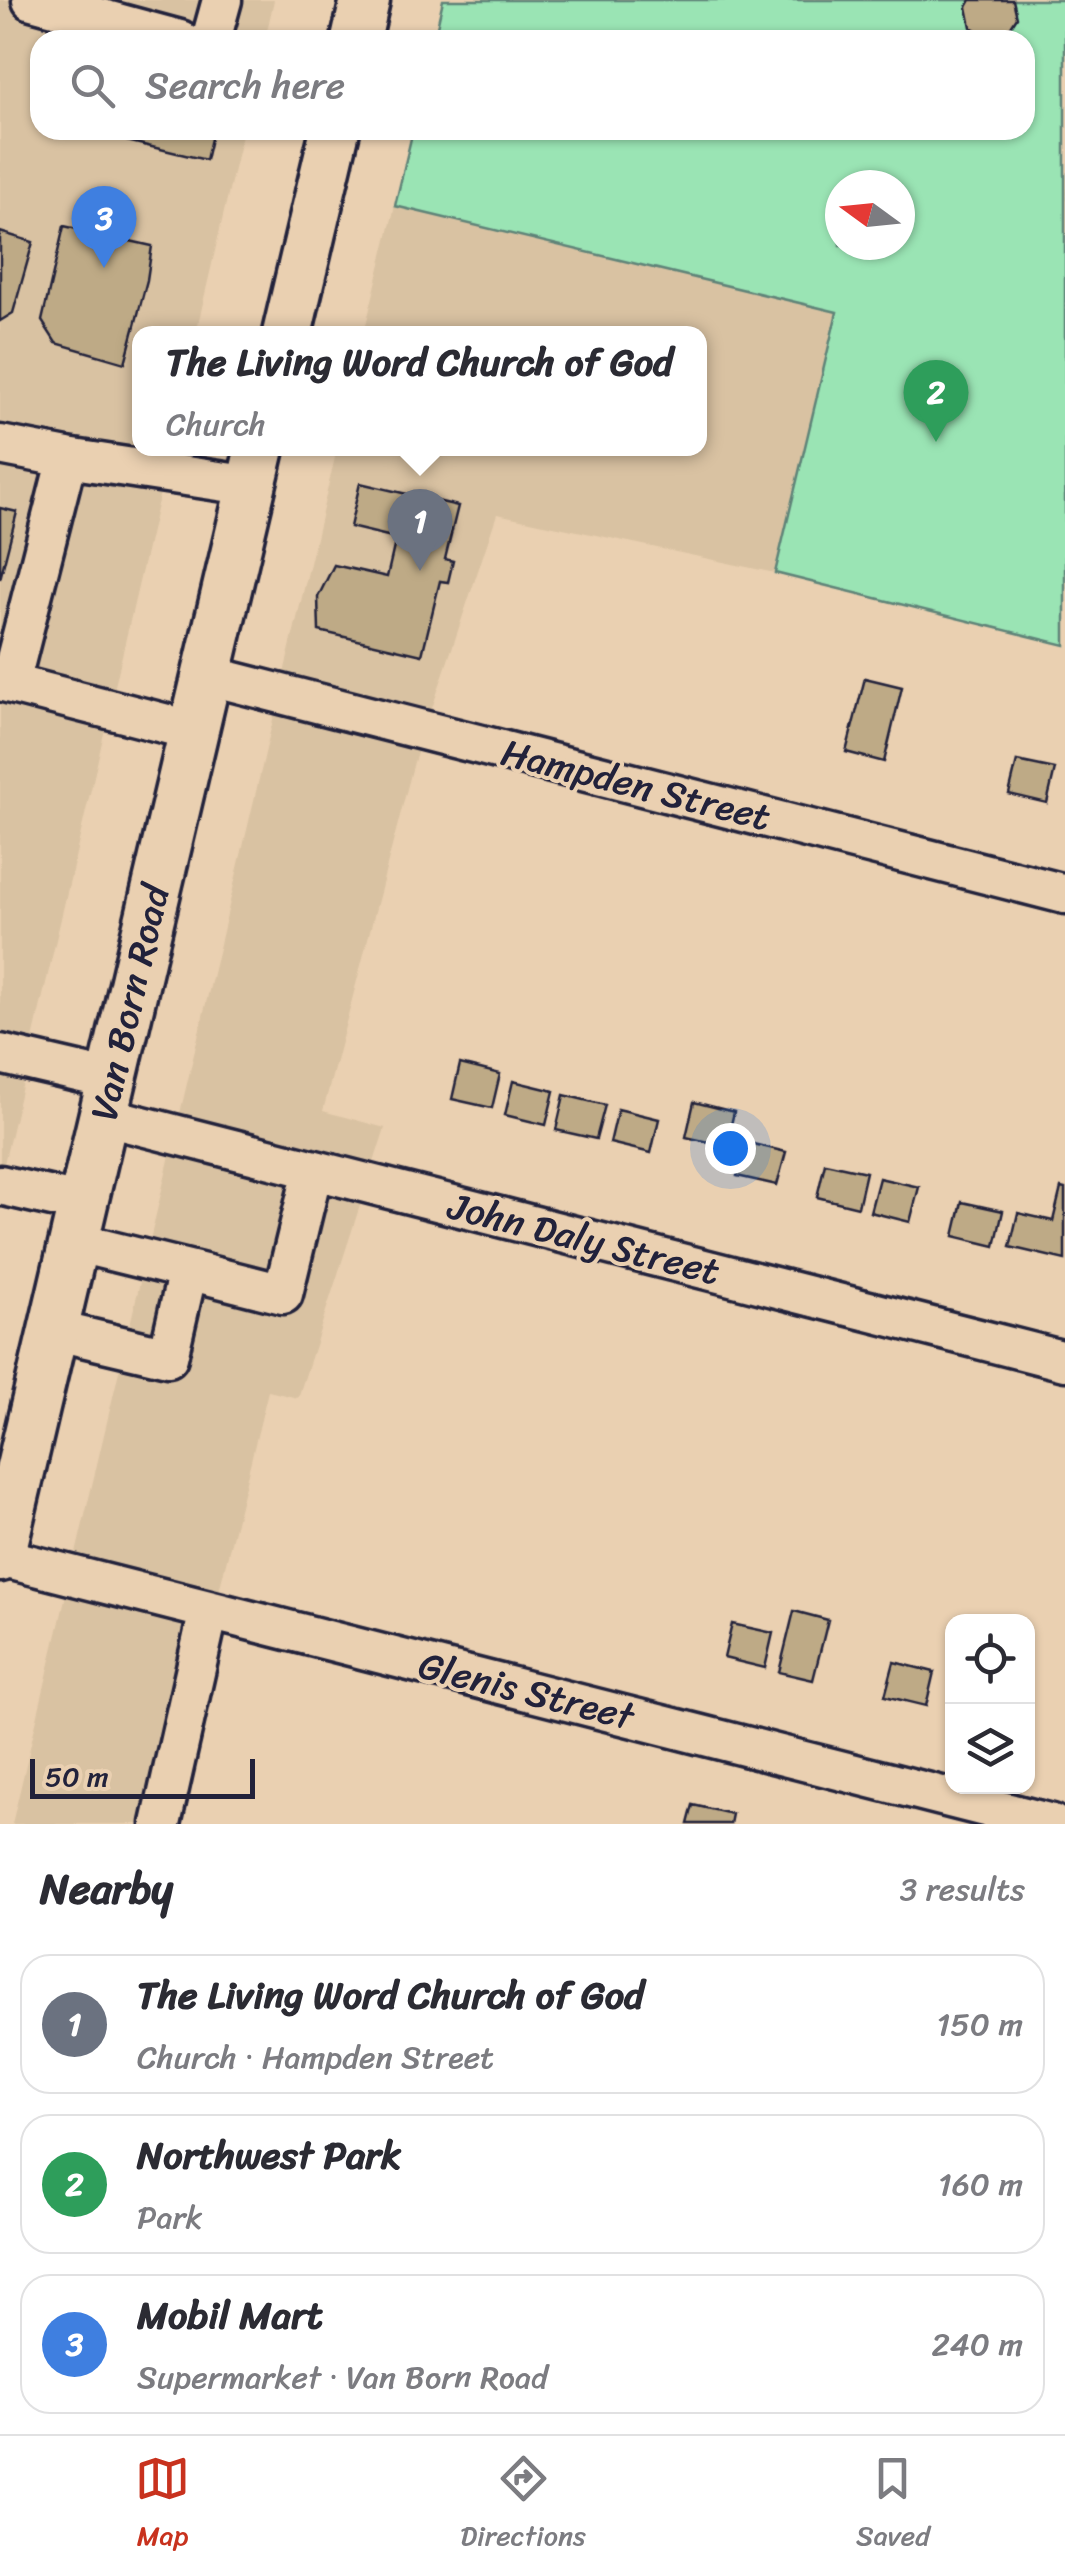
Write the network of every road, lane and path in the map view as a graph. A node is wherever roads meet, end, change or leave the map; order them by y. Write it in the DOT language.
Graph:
graph roads {
  1 [pos="32,0"];
  2 [pos="222,0"];
  3 [pos="366,0"];
  4 [pos="143,30"];
  5 [pos="214,30"];
  6 [pos="358,30"];
  7 [pos="333,140"];
  8 [pos="289,326"];
  9 [pos="0,445"];
  10 [pos="67,458"];
  11 [pos="256,467"];
  12 [pos="207,675"];
  13 [pos="5,682"];
  14 [pos="194,731"];
  15 [pos="1065,894"];
  16 [pos="0,1054"];
  17 [pos="108,1098"];
  18 [pos="313,1170"];
  19 [pos="0,1185"];
  20 [pos="78,1223"];
  21 [pos="188,1270"];
  22 [pos="53,1330"];
  23 [pos="1065,1361"];
  24 [pos="0,1557"];
  25 [pos="209,1610"];
  26 [pos="161,1824"];
  27 [pos="1052,1824"];
  1 -- 4 [label="street"];
  2 -- 5 [label="street"];
  3 -- 6 [label="main road"];
  7 -- 8 [label="main road"];
  9 -- 10 [label="street"];
  10 -- 11 [label="street"];
  10 -- 13 [label="street"];
  11 -- 12 [label="main road, Van Born Road"];
  12 -- 14 [label="main road, Van Born Road"];
  12 -- 15 [label="street, Hampden Street"];
  13 -- 14 [label="street"];
  14 -- 17 [label="main road, Van Born Road"];
  16 -- 17 [label="street, John Daly Street"];
  17 -- 18 [label="street, John Daly Street"];
  17 -- 20 [label="main road, Van Born Road"];
  18 -- 21 [label="street"];
  18 -- 23 [label="street, John Daly Street"];
  19 -- 20 [label="street"];
  20 -- 21 [label="street"];
  20 -- 22 [label="main road, Van Born Road"];
  21 -- 22 [label="street"];
  22 -- 24 [label="main road, Van Born Road"];
  24 -- 25 [label="street, Glenis Street"];
  25 -- 26 [label="street"];
  25 -- 27 [label="street, Glenis Street"];
}
